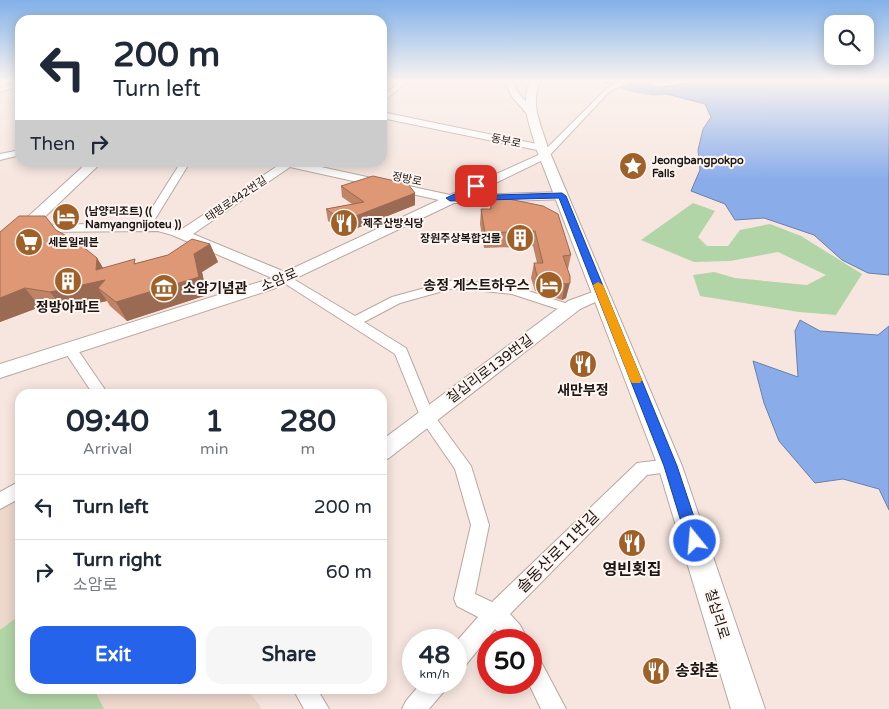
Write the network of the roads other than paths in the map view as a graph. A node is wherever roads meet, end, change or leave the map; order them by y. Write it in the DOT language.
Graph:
graph roads {
  1 [pos="531,113"];
  2 [pos="584,113"];
  3 [pos="387,116"];
  4 [pos="544,152"];
  5 [pos="15,153"];
  6 [pos="0,156"];
  7 [pos="91,167"];
  8 [pos="183,167"];
  9 [pos="281,167"];
  10 [pos="306,167"];
  11 [pos="343,167"];
  12 [pos="467,191"];
  13 [pos="562,196"];
  14 [pos="450,198"];
  15 [pos="145,227"];
  16 [pos="27,228"];
  17 [pos="0,234"];
  18 [pos="183,235"];
  19 [pos="0,251"];
  20 [pos="285,278"];
  21 [pos="601,294"];
  22 [pos="570,308"];
  23 [pos="354,322"];
  24 [pos="70,348"];
  25 [pos="0,371"];
  26 [pos="98,389"];
  27 [pos="427,417"];
  28 [pos="387,448"];
  29 [pos="670,466"];
  30 [pos="15,492"];
  31 [pos="0,501"];
  32 [pos="494,615"];
  33 [pos="512,629"];
  34 [pos="467,646"];
  35 [pos="542,687"];
  36 [pos="307,694"];
  37 [pos="427,694"];
  38 [pos="317,709"];
  39 [pos="414,709"];
  40 [pos="554,709"];
  41 [pos="748,709"];
  1 -- 4 [label="main road, 칠십리로"];
  2 -- 4 [label="street"];
  3 -- 4 [label="street, 동부로"];
  4 -- 12 [label="street, 소암로"];
  4 -- 13 [label="main road, 칠십리로"];
  5 -- 6 [label="street"];
  7 -- 16 [label="main road"];
  8 -- 15 [label="street"];
  9 -- 18 [label="street, 태평로442번길"];
  10 -- 14 [label="street, 정방로"];
  11 -- 12 [label="street, 정방로"];
  12 -- 14 [label="street, 소암로"];
  13 -- 14 [label="street"];
  13 -- 21 [label="main road, 칠십리로"];
  14 -- 20 [label="street, 소암로"];
  15 -- 16 [label="street, 태평로442번길"];
  15 -- 18 [label="street, 태평로442번길"];
  16 -- 17 [label="street"];
  16 -- 19 [label="main road"];
  18 -- 20 [label="street, 태평로442번길"];
  20 -- 23 [label="street, 태평로442번길"];
  20 -- 24 [label="street, 소암로"];
  21 -- 22 [label="street, 칠십리로139번길"];
  21 -- 29 [label="main road, 칠십리로"];
  22 -- 23 [label="street"];
  22 -- 27 [label="street, 칠십리로139번길"];
  23 -- 27 [label="street, 태평로442번길"];
  24 -- 25 [label="street, 소암로"];
  24 -- 26 [label="street"];
  27 -- 28 [label="street, 칠십리로139번길"];
  27 -- 32 [label="street, 태평로442번길"];
  29 -- 32 [label="street, 솔동산로11번길"];
  29 -- 41 [label="main road, 칠십리로"];
  30 -- 31 [label="street"];
  32 -- 33 [label="street, 태평로442번길"];
  32 -- 34 [label="street, 솔동산로11번길"];
  35 -- 40 [label="street"];
  36 -- 38 [label="street"];
  37 -- 39 [label="street"];
}
